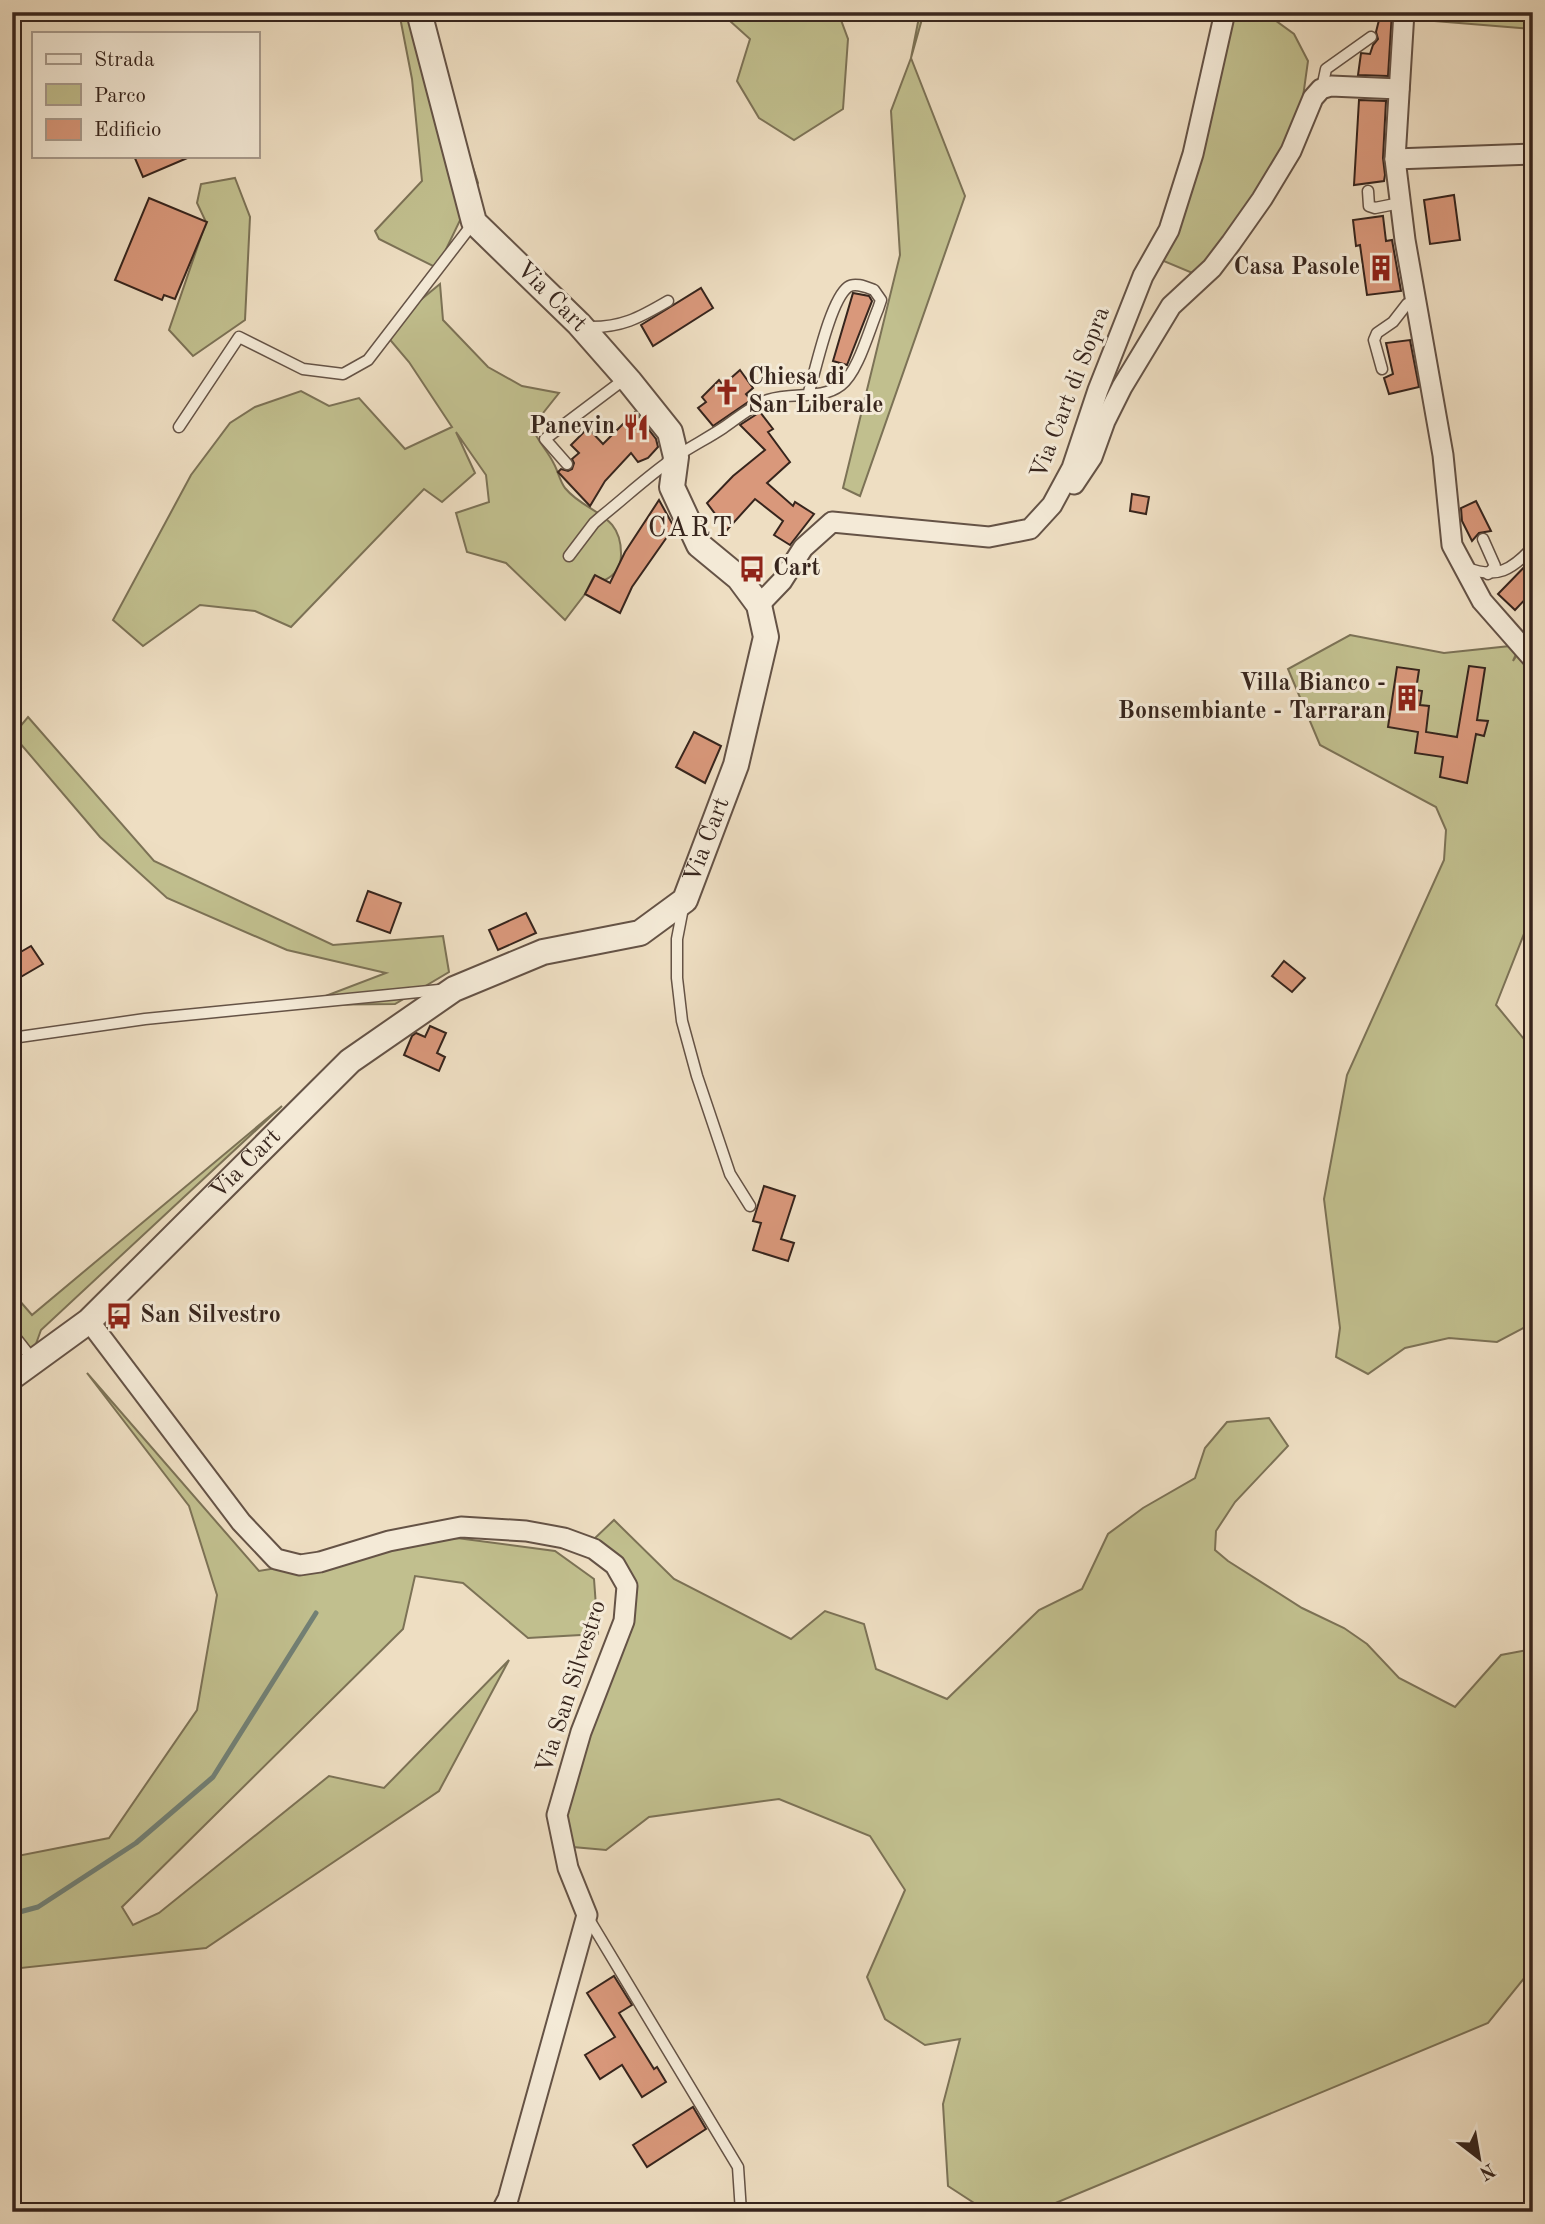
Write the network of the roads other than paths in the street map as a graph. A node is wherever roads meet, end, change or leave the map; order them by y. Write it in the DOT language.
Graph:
graph roads {
  1 [pos="419,12"];
  2 [pos="1225,12"];
  3 [pos="1404,12"];
  4 [pos="1371,37"];
  5 [pos="1321,89"];
  6 [pos="1399,89"];
  7 [pos="1533,154"];
  8 [pos="1395,159"];
  9 [pos="1368,191"];
  10 [pos="1400,203"];
  11 [pos="474,222"];
  12 [pos="668,301"];
  13 [pos="1416,301"];
  14 [pos="583,327"];
  15 [pos="1382,369"];
  16 [pos="627,378"];
  17 [pos="808,395"];
  18 [pos="179,427"];
  19 [pos="676,457"];
  20 [pos="566,464"];
  21 [pos="1030,529"];
  22 [pos="1483,539"];
  23 [pos="1533,548"];
  24 [pos="569,556"];
  25 [pos="1464,566"];
  26 [pos="1488,574"];
  27 [pos="759,605"];
  28 [pos="1533,659"];
  29 [pos="685,900"];
  30 [pos="454,989"];
  31 [pos="12,1038"];
  32 [pos="750,1206"];
  33 [pos="89,1321"];
  34 [pos="12,1333"];
  35 [pos="34,1361"];
  36 [pos="12,1377"];
  37 [pos="587,1915"];
  38 [pos="501,2212"];
  39 [pos="741,2212"];
  1 -- 11 [label="street"];
  2 -- 21 [label="street, Via Cart di Sopra"];
  3 -- 6 [label="street"];
  4 -- 5 [label="lane"];
  5 -- 6 [label="street"];
  5 -- 21 [label="street"];
  6 -- 8 [label="street"];
  7 -- 8 [label="street"];
  8 -- 10 [label="street"];
  9 -- 10 [label="lane"];
  10 -- 13 [label="street"];
  11 -- 14 [label="street, Via Cart"];
  11 -- 18 [label="lane"];
  12 -- 14 [label="lane"];
  13 -- 15 [label="lane"];
  13 -- 25 [label="street"];
  14 -- 16 [label="street, Via Cart"];
  16 -- 19 [label="street, Via Cart"];
  16 -- 20 [label="lane"];
  17 -- 17 [label="lane"];
  17 -- 19 [label="lane"];
  19 -- 24 [label="lane"];
  19 -- 27 [label="street, Via Cart"];
  21 -- 27 [label="street"];
  22 -- 26 [label="lane"];
  23 -- 26 [label="lane"];
  25 -- 26 [label="lane"];
  25 -- 28 [label="street"];
  27 -- 29 [label="street, Via Cart"];
  29 -- 30 [label="street, Via Cart"];
  29 -- 32 [label="lane"];
  30 -- 31 [label="lane"];
  30 -- 33 [label="street, Via Cart"];
  33 -- 35 [label="street, Via Cart"];
  33 -- 37 [label="street, Via San Silvestro"];
  34 -- 35 [label="lane"];
  35 -- 36 [label="street, Via Cart"];
  37 -- 38 [label="street"];
  37 -- 39 [label="lane"];
}
